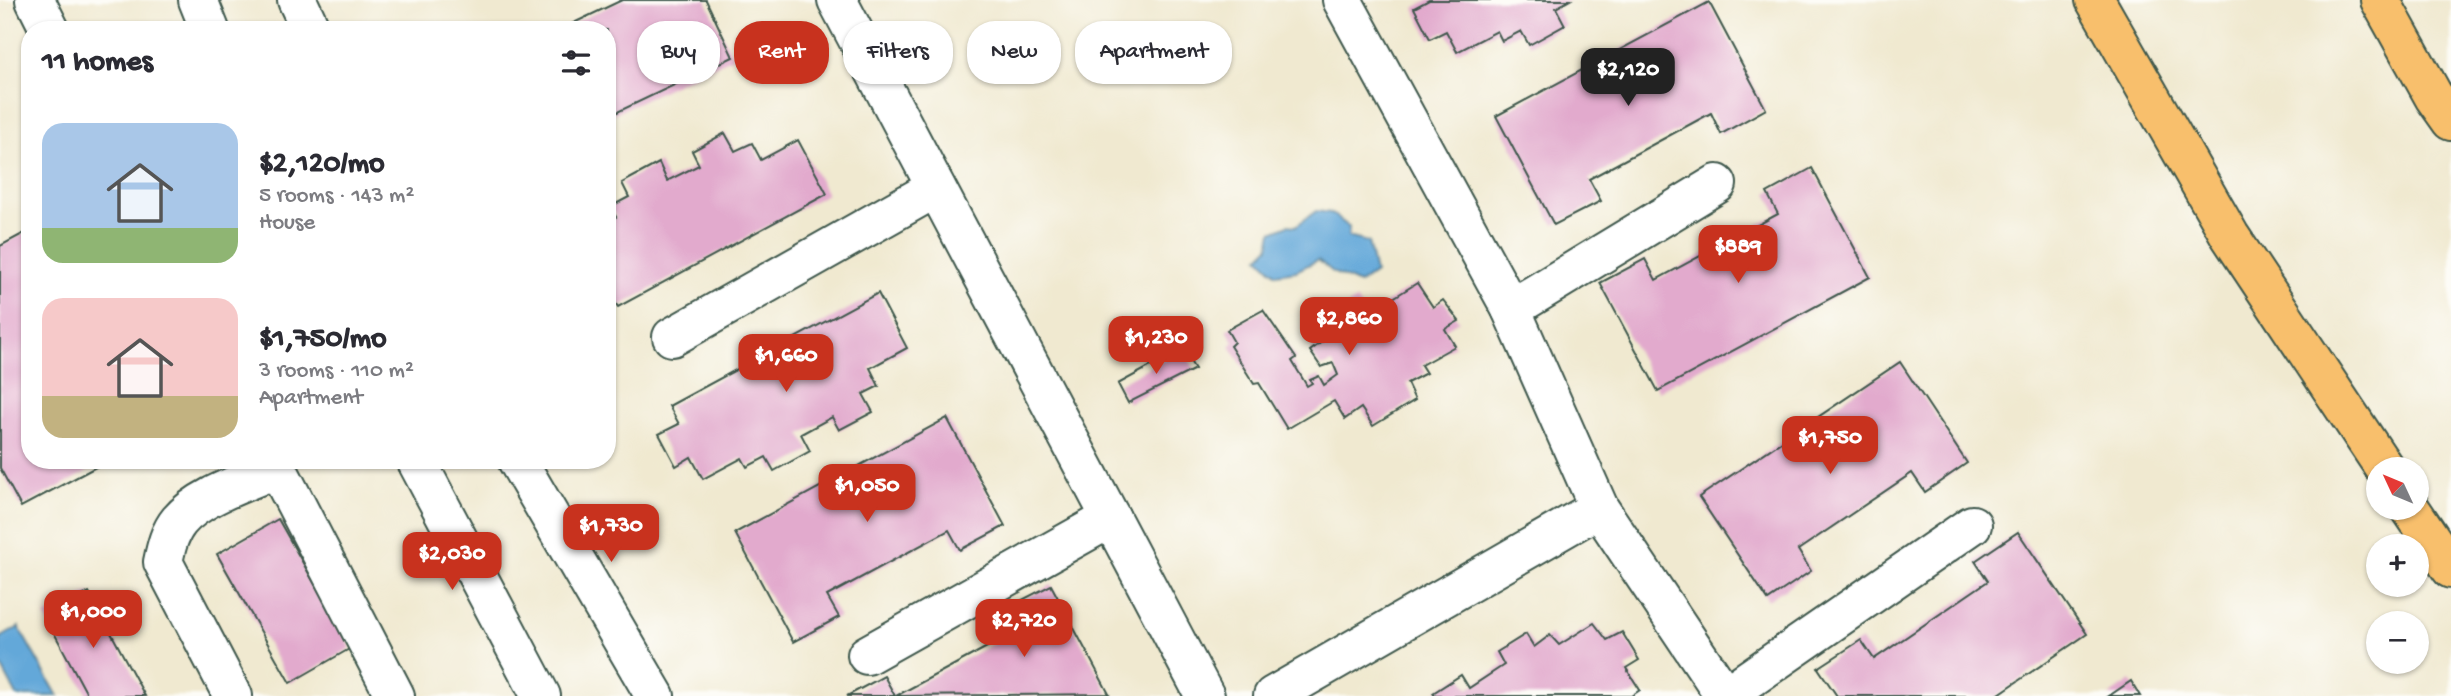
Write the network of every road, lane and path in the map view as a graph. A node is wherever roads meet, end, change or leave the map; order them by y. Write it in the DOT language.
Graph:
graph roads {
  1 [pos="35,0"];
  2 [pos="198,0"];
  3 [pos="297,0"];
  4 [pos="837,0"];
  5 [pos="1342,0"];
  6 [pos="2095,0"];
  7 [pos="2381,0"];
  8 [pos="46,21"];
  9 [pos="206,21"];
  10 [pos="307,21"];
  11 [pos="2451,121"];
  12 [pos="1717,184"];
  13 [pos="936,188"];
  14 [pos="1511,309"];
  15 [pos="672,337"];
  16 [pos="2377,457"];
  17 [pos="266,469"];
  18 [pos="278,469"];
  19 [pos="421,469"];
  20 [pos="522,469"];
  21 [pos="1599,508"];
  22 [pos="1111,518"];
  23 [pos="2418,520"];
  24 [pos="1972,525"];
  25 [pos="2451,569"];
  26 [pos="867,655"];
  27 [pos="233,696"];
  28 [pos="395,696"];
  29 [pos="541,696"];
  30 [pos="655,696"];
  31 [pos="1205,696"];
  32 [pos="1273,696"];
  33 [pos="1725,696"];
  1 -- 8 [label="street"];
  2 -- 9 [label="street"];
  3 -- 10 [label="street"];
  4 -- 13 [label="street"];
  5 -- 14 [label="street"];
  6 -- 16 [label="highway"];
  7 -- 11 [label="highway"];
  12 -- 14 [label="street"];
  13 -- 15 [label="street"];
  13 -- 22 [label="street"];
  14 -- 21 [label="street"];
  17 -- 27 [label="street"];
  18 -- 28 [label="street"];
  19 -- 29 [label="street"];
  20 -- 30 [label="street"];
  21 -- 32 [label="street"];
  21 -- 33 [label="street"];
  22 -- 26 [label="street"];
  22 -- 31 [label="street"];
  23 -- 25 [label="highway"];
  24 -- 33 [label="street"];
}
